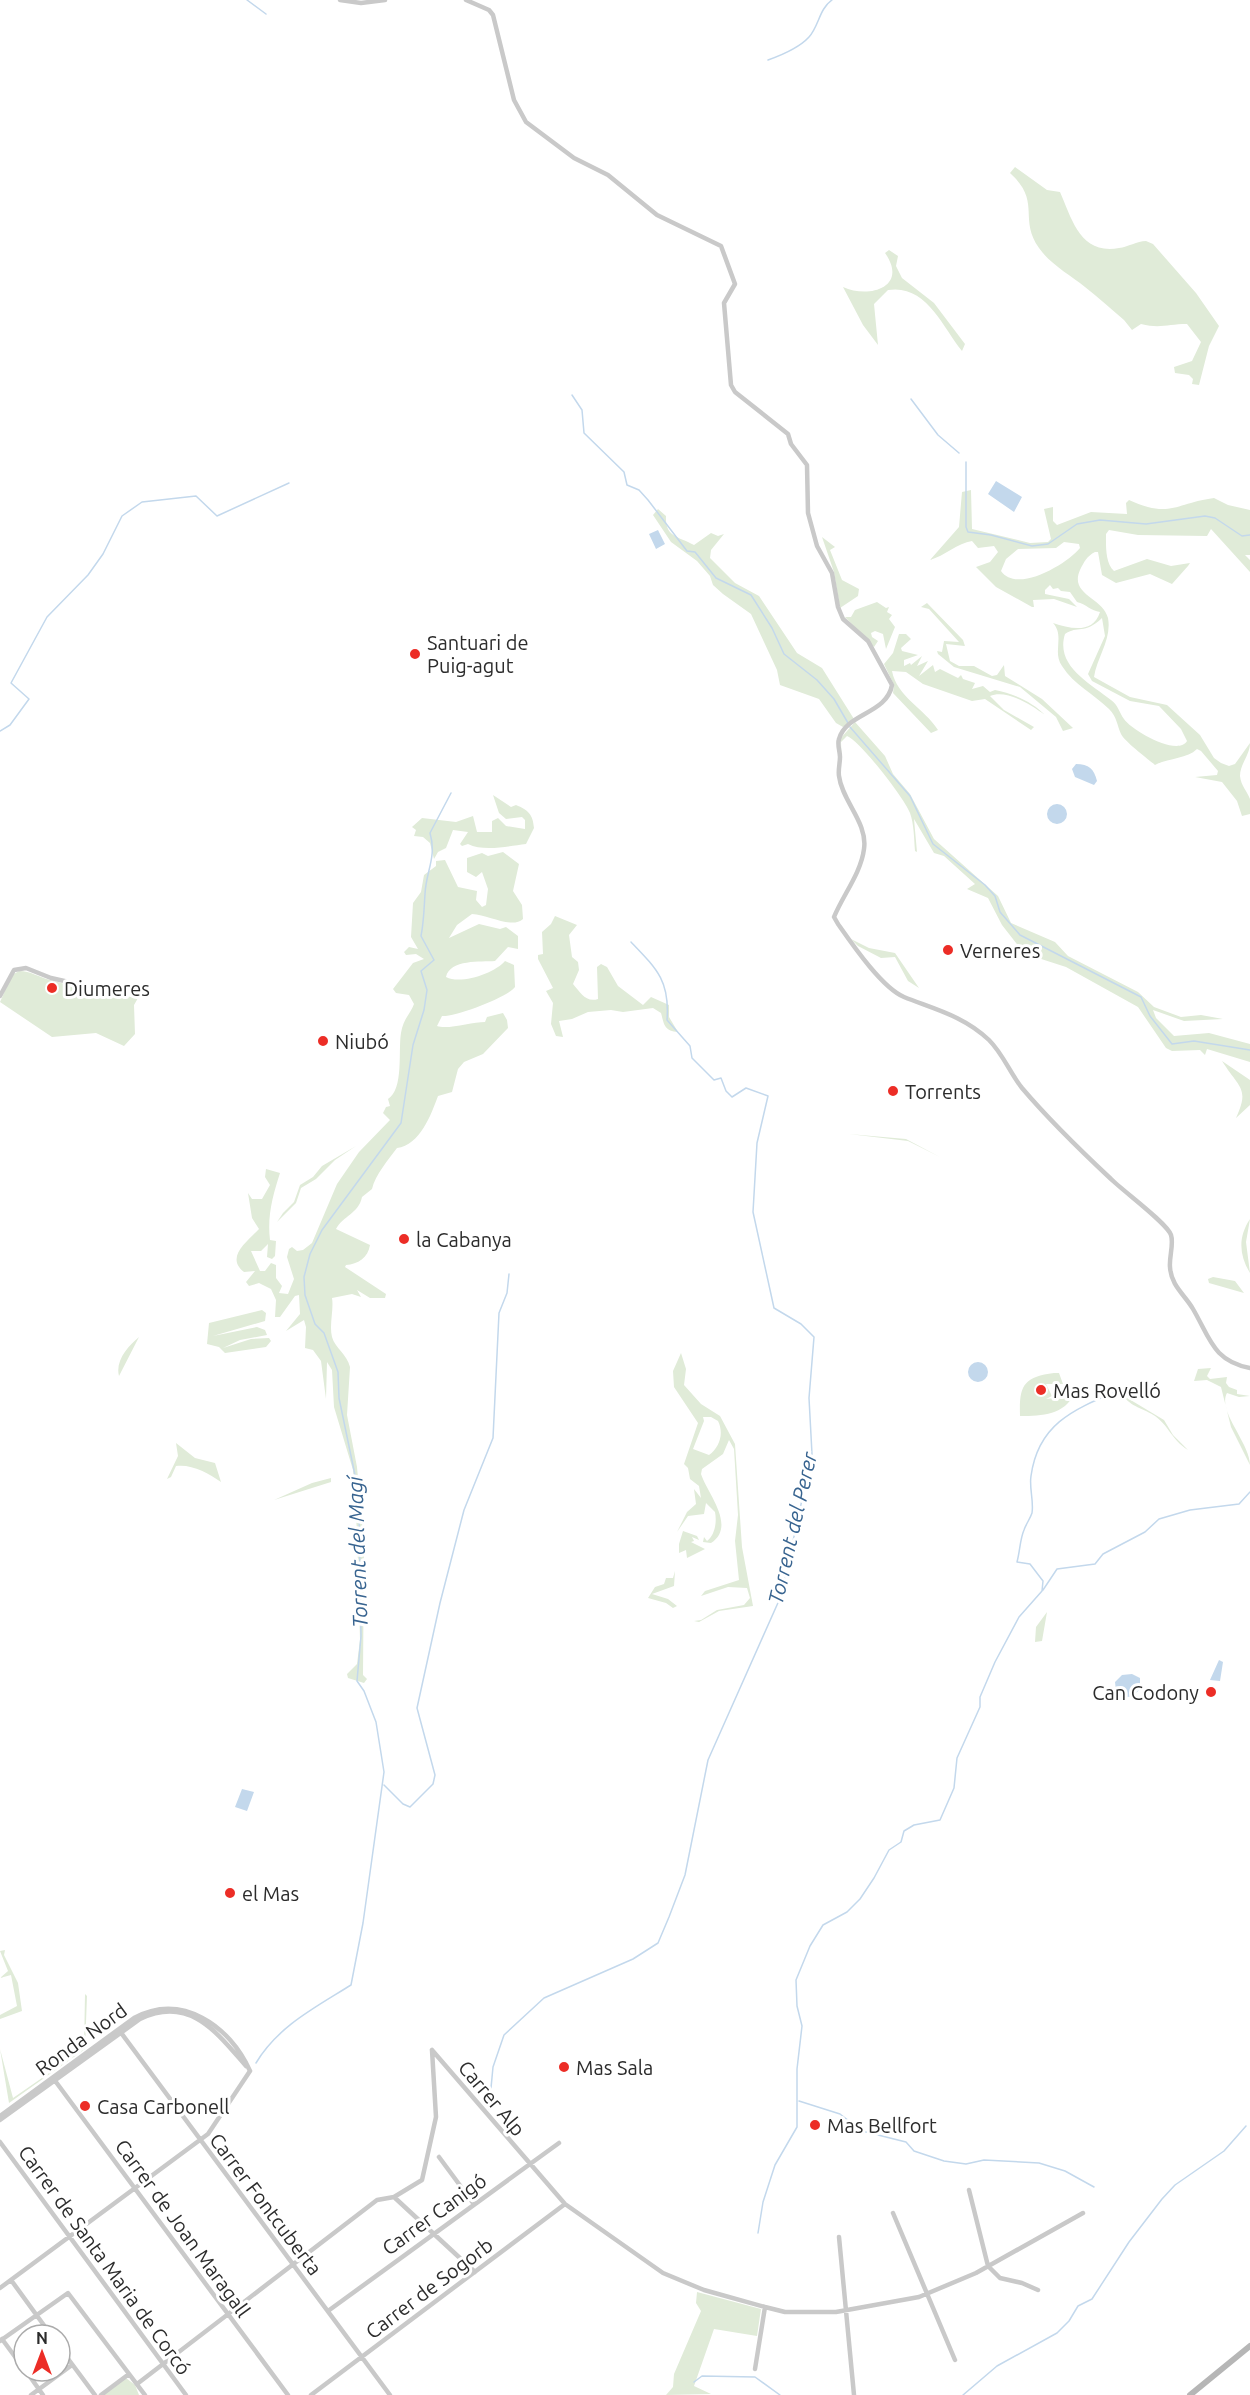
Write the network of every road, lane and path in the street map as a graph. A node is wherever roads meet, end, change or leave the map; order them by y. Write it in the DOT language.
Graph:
graph roads {
  1 [pos="340,0"];
  2 [pos="385,0"];
  3 [pos="466,0"];
  4 [pos="113,992"];
  5 [pos="0,996"];
  6 [pos="1250,1368"];
  7 [pos="120,2031"];
  8 [pos="55,2080"];
  9 [pos="0,2118"];
  10 [pos="200,2140"];
  11 [pos="0,2142"];
  12 [pos="559,2143"];
  13 [pos="439,2157"];
  14 [pos="529,2165"];
  15 [pos="135,2188"];
  16 [pos="969,2190"];
  17 [pos="394,2197"];
  18 [pos="473,2203"];
  19 [pos="565,2204"];
  20 [pos="893,2213"];
  21 [pos="1083,2213"];
  22 [pos="432,2233"];
  23 [pos="70,2236"];
  24 [pos="839,2237"];
  25 [pos="292,2264"];
  26 [pos="988,2266"];
  27 [pos="475,2272"];
  28 [pos="11,2280"];
  29 [pos="0,2288"];
  30 [pos="1038,2290"];
  31 [pos="927,2294"];
  32 [pos="765,2307"];
  33 [pos="846,2310"];
  34 [pos="328,2311"];
  35 [pos="227,2313"];
  36 [pos="35,2314"];
  37 [pos="42,2323"];
  38 [pos="1,2340"];
  39 [pos="1250,2346"];
  40 [pos="12,2354"];
  41 [pos="362,2357"];
  42 [pos="955,2360"];
  43 [pos="164,2364"];
  44 [pos="72,2365"];
  45 [pos="755,2369"];
  46 [pos="129,2374"];
  47 [pos="35,2383"];
  48 [pos="47,2383"];
  49 [pos="137,2384"];
  50 [pos="39,2389"];
  51 [pos="31,2395"];
  52 [pos="43,2395"];
  53 [pos="95,2395"];
  54 [pos="101,2395"];
  55 [pos="144,2395"];
  56 [pos="186,2395"];
  57 [pos="288,2395"];
  58 [pos="311,2395"];
  59 [pos="390,2395"];
  60 [pos="854,2395"];
  61 [pos="1190,2395"];
  1 -- 2 [label="street"];
  3 -- 6 [label="street"];
  4 -- 5 [label="street"];
  7 -- 8 [label="street, Ronda Nord"];
  7 -- 10 [label="street, Carrer Fontcuberta"];
  7 -- 10 [label="street, Ronda Nord"];
  8 -- 9 [label="street, Ronda Nord"];
  8 -- 15 [label="street, Carrer de Joan Maragall"];
  10 -- 15 [label="street"];
  10 -- 25 [label="street, Carrer Fontcuberta"];
  11 -- 23 [label="street, Carrer de Santa Maria de Corcó"];
  12 -- 14 [label="street, Carrer Canigó"];
  13 -- 18 [label="street"];
  14 -- 17 [label="street, Carrer Alp"];
  14 -- 18 [label="street, Carrer Canigó"];
  14 -- 19 [label="street, Carrer Alp"];
  15 -- 23 [label="street"];
  15 -- 35 [label="street, Carrer de Joan Maragall"];
  16 -- 26 [label="street"];
  17 -- 22 [label="street"];
  17 -- 25 [label="street"];
  18 -- 22 [label="street, Carrer Canigó"];
  19 -- 27 [label="street, Carrer de Sogorb"];
  19 -- 32 [label="street, Carrer Alp"];
  20 -- 31 [label="street"];
  21 -- 26 [label="street, Carrer Alp"];
  22 -- 27 [label="street"];
  22 -- 34 [label="street, Carrer Canigó"];
  23 -- 28 [label="street"];
  23 -- 43 [label="street, Carrer de Santa Maria de Corcó"];
  24 -- 33 [label="street"];
  25 -- 34 [label="street, Carrer Fontcuberta"];
  25 -- 35 [label="street"];
  26 -- 30 [label="street"];
  26 -- 31 [label="street, Carrer Alp"];
  27 -- 41 [label="street, Carrer de Sogorb"];
  28 -- 29 [label="street"];
  28 -- 36 [label="street"];
  31 -- 33 [label="street, Carrer Alp"];
  31 -- 42 [label="street"];
  32 -- 33 [label="street, Carrer Alp"];
  32 -- 45 [label="street"];
  33 -- 60 [label="street"];
  34 -- 41 [label="street, Carrer Fontcuberta"];
  35 -- 43 [label="street"];
  35 -- 57 [label="street, Carrer de Joan Maragall"];
  36 -- 37 [label="street"];
  36 -- 38 [label="street"];
  36 -- 46 [label="street"];
  38 -- 40 [label="street"];
  39 -- 61 [label="street"];
  41 -- 58 [label="street, Carrer de Sogorb"];
  41 -- 59 [label="street, Carrer Fontcuberta"];
  43 -- 49 [label="street"];
  43 -- 56 [label="street, Carrer de Santa Maria de Corcó"];
  44 -- 53 [label="street"];
  46 -- 49 [label="street"];
  46 -- 54 [label="street"];
  47 -- 50 [label="street"];
  48 -- 50 [label="street"];
  49 -- 55 [label="street"];
  50 -- 51 [label="street"];
  50 -- 52 [label="street"];
}
